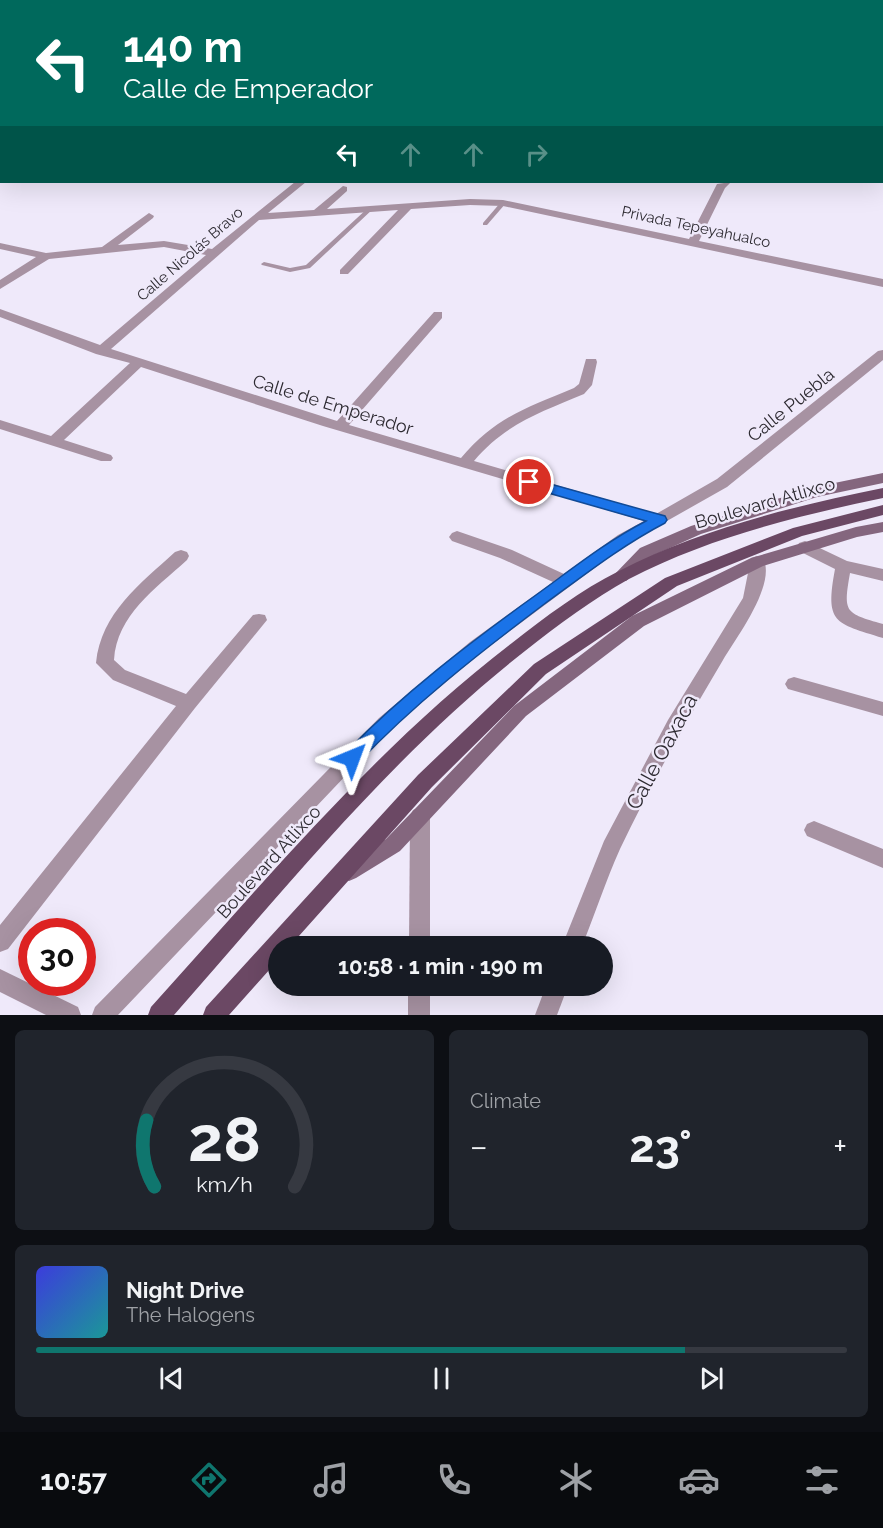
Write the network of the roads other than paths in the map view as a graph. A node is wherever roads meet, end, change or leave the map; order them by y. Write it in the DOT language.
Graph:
graph roads {
  1 [pos="300,183"];
  2 [pos="725,183"];
  3 [pos="343,189"];
  4 [pos="502,203"];
  5 [pos="408,206"];
  6 [pos="371,208"];
  7 [pos="318,211"];
  8 [pos="149,216"];
  9 [pos="256,217"];
  10 [pos="485,224"];
  11 [pos="693,242"];
  12 [pos="0,246"];
  13 [pos="104,251"];
  14 [pos="215,253"];
  15 [pos="46,256"];
  16 [pos="264,264"];
  17 [pos="344,272"];
  18 [pos="883,283"];
  19 [pos="0,285"];
  20 [pos="0,313"];
  21 [pos="438,315"];
  22 [pos="101,351"];
  23 [pos="883,354"];
  24 [pos="591,362"];
  25 [pos="138,363"];
  26 [pos="0,424"];
  27 [pos="340,426"];
  28 [pos="54,441"];
  29 [pos="106,458"];
  30 [pos="464,464"];
  31 [pos="883,478"];
  32 [pos="883,493"];
  33 [pos="880,516"];
  34 [pos="660,520"];
  35 [pos="457,537"];
  36 [pos="805,547"];
  37 [pos="181,556"];
  38 [pos="757,562"];
  39 [pos="843,566"];
  40 [pos="883,575"];
  41 [pos="618,578"];
  42 [pos="565,581"];
  43 [pos="259,620"];
  44 [pos="883,631"];
  45 [pos="794,684"];
  46 [pos="189,703"];
  47 [pos="883,710"];
  48 [pos="420,816"];
  49 [pos="814,831"];
  50 [pos="883,860"];
  51 [pos="339,877"];
  52 [pos="420,936"];
  53 [pos="576,936"];
  54 [pos="0,942"];
  55 [pos="0,980"];
  56 [pos="419,996"];
  57 [pos="553,996"];
  58 [pos="70,1015"];
  59 [pos="104,1015"];
  60 [pos="159,1015"];
  61 [pos="214,1015"];
  62 [pos="419,1015"];
  63 [pos="546,1015"];
  1 -- 9 [label="street, Calle Nicolás Bravo"];
  2 -- 11 [label="street"];
  3 -- 7 [label="street"];
  4 -- 5 [label="street, Privada Tepeyahualco"];
  4 -- 10 [label="lane"];
  4 -- 11 [label="street, Privada Tepeyahualco"];
  5 -- 6 [label="street, Privada Tepeyahualco"];
  5 -- 17 [label="street"];
  6 -- 7 [label="street, Privada Tepeyahualco"];
  6 -- 16 [label="lane"];
  7 -- 9 [label="street, Privada Tepeyahualco"];
  8 -- 13 [label="street"];
  9 -- 14 [label="street, Calle Nicolás Bravo"];
  11 -- 18 [label="street, Privada Tepeyahualco"];
  12 -- 15 [label="street"];
  13 -- 14 [label="street"];
  13 -- 15 [label="street"];
  14 -- 22 [label="street, Calle Nicolás Bravo"];
  15 -- 19 [label="street"];
  20 -- 22 [label="street, Calle de Emperador"];
  21 -- 27 [label="street"];
  22 -- 25 [label="street, Calle de Emperador"];
  23 -- 34 [label="street, Calle Puebla"];
  24 -- 30 [label="street"];
  25 -- 27 [label="street, Calle de Emperador"];
  25 -- 28 [label="street"];
  26 -- 28 [label="street"];
  27 -- 30 [label="street, Calle de Emperador"];
  28 -- 29 [label="street"];
  30 -- 34 [label="street, Calle de Emperador"];
  31 -- 41 [label="main road"];
  32 -- 41 [label="main road, Boulevard Atlixco"];
  33 -- 36 [label="main road"];
  33 -- 51 [label="main road"];
  34 -- 42 [label="street"];
  35 -- 42 [label="street"];
  36 -- 38 [label="main road"];
  36 -- 39 [label="street"];
  37 -- 46 [label="street"];
  38 -- 48 [label="main road"];
  38 -- 53 [label="street, Calle Oaxaca"];
  39 -- 40 [label="street"];
  39 -- 44 [label="street"];
  41 -- 60 [label="main road, Boulevard Atlixco"];
  42 -- 59 [label="street"];
  43 -- 46 [label="street"];
  45 -- 47 [label="street"];
  46 -- 54 [label="street"];
  48 -- 51 [label="main road"];
  48 -- 52 [label="street"];
  49 -- 50 [label="street"];
  51 -- 61 [label="main road"];
  55 -- 58 [label="street"];
  56 -- 62 [label="street"];
  57 -- 63 [label="street"];
}
